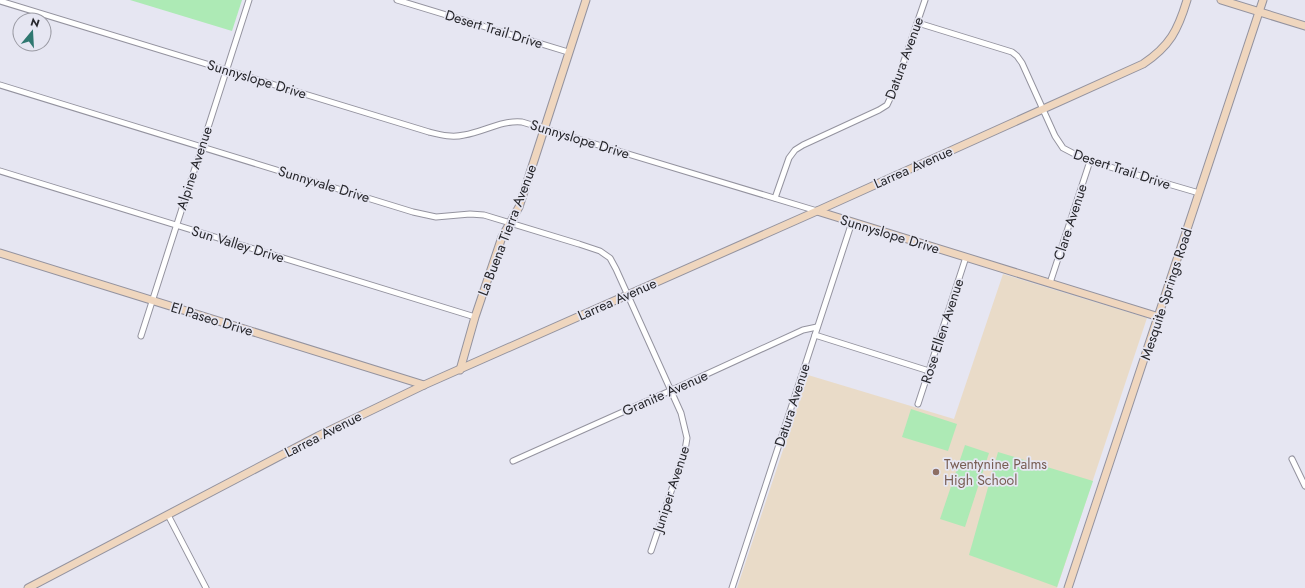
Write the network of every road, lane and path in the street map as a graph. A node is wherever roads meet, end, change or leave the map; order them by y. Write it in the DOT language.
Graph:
graph roads {
  1 [pos="248,0"];
  2 [pos="397,0"];
  3 [pos="417,0"];
  4 [pos="586,0"];
  5 [pos="925,0"];
  6 [pos="1187,0"];
  7 [pos="1221,0"];
  8 [pos="1263,0"];
  9 [pos="0,1"];
  10 [pos="416,6"];
  11 [pos="1260,12"];
  12 [pos="918,23"];
  13 [pos="1305,26"];
  14 [pos="568,52"];
  15 [pos="226,70"];
  16 [pos="0,85"];
  17 [pos="1043,109"];
  18 [pos="544,128"];
  19 [pos="201,147"];
  20 [pos="1090,161"];
  21 [pos="0,171"];
  22 [pos="1199,192"];
  23 [pos="775,198"];
  24 [pos="817,210"];
  25 [pos="852,222"];
  26 [pos="511,224"];
  27 [pos="176,225"];
  28 [pos="0,253"];
  29 [pos="966,257"];
  30 [pos="1050,283"];
  31 [pos="628,294"];
  32 [pos="152,300"];
  33 [pos="475,317"];
  34 [pos="1159,317"];
  35 [pos="817,327"];
  36 [pos="815,335"];
  37 [pos="141,336"];
  38 [pos="460,370"];
  39 [pos="929,370"];
  40 [pos="424,385"];
  41 [pos="672,390"];
  42 [pos="918,404"];
  43 [pos="1292,459"];
  44 [pos="512,461"];
  45 [pos="1303,477"];
  46 [pos="1305,486"];
  47 [pos="168,515"];
  48 [pos="651,551"];
  49 [pos="28,588"];
  50 [pos="206,588"];
  51 [pos="732,588"];
  52 [pos="1068,588"];
  1 -- 15 [label="street, Alpine Avenue"];
  2 -- 10 [label="street, Desert Trail Drive"];
  3 -- 10 [label="street"];
  4 -- 14 [label="street, La Buena Tierra Avenue"];
  5 -- 12 [label="street, Datura Avenue"];
  6 -- 17 [label="street, Larrea Avenue"];
  7 -- 11 [label="street"];
  8 -- 11 [label="street, Mesquite Springs Road"];
  9 -- 15 [label="street, Sunnyslope Drive"];
  10 -- 14 [label="street, Desert Trail Drive"];
  11 -- 13 [label="street"];
  11 -- 22 [label="street, Mesquite Springs Road"];
  12 -- 17 [label="street, Desert Trail Drive"];
  12 -- 23 [label="street, Datura Avenue"];
  14 -- 18 [label="street, La Buena Tierra Avenue"];
  15 -- 18 [label="street, Sunnyslope Drive"];
  15 -- 19 [label="street, Alpine Avenue"];
  16 -- 19 [label="street, Sunnyvale Drive"];
  17 -- 20 [label="street, Desert Trail Drive"];
  17 -- 24 [label="street, Larrea Avenue"];
  18 -- 23 [label="street, Sunnyslope Drive"];
  18 -- 26 [label="street, La Buena Tierra Avenue"];
  19 -- 26 [label="street, Sunnyvale Drive"];
  19 -- 27 [label="street, Alpine Avenue"];
  20 -- 22 [label="street, Desert Trail Drive"];
  20 -- 30 [label="street, Clare Avenue"];
  21 -- 27 [label="street, Sun Valley Drive"];
  22 -- 34 [label="street, Mesquite Springs Road"];
  23 -- 24 [label="street, Sunnyslope Drive"];
  24 -- 25 [label="street, Sunnyslope Drive"];
  24 -- 31 [label="street, Larrea Avenue"];
  25 -- 29 [label="street, Sunnyslope Drive"];
  25 -- 35 [label="street, Datura Avenue"];
  26 -- 31 [label="street, Sunnyvale Drive"];
  26 -- 33 [label="street, La Buena Tierra Avenue"];
  27 -- 32 [label="street, Alpine Avenue"];
  27 -- 33 [label="street, Sun Valley Drive"];
  28 -- 32 [label="street, El Paseo Drive"];
  29 -- 30 [label="street, Sunnyslope Drive"];
  29 -- 39 [label="street, Rose Ellen Avenue"];
  30 -- 34 [label="street, Sunnyslope Drive"];
  31 -- 38 [label="street, Larrea Avenue"];
  31 -- 41 [label="street, Juniper Avenue"];
  32 -- 37 [label="street, Alpine Avenue"];
  32 -- 40 [label="street, El Paseo Drive"];
  33 -- 38 [label="street, La Buena Tierra Avenue"];
  34 -- 52 [label="street, Mesquite Springs Road"];
  35 -- 36 [label="street, Datura Avenue"];
  35 -- 41 [label="street, Granite Avenue"];
  36 -- 39 [label="street"];
  36 -- 51 [label="street, Datura Avenue"];
  38 -- 40 [label="street, Larrea Avenue"];
  39 -- 42 [label="street, Rose Ellen Avenue"];
  40 -- 47 [label="street, Larrea Avenue"];
  41 -- 44 [label="street, Granite Avenue"];
  41 -- 48 [label="street, Juniper Avenue"];
  43 -- 45 [label="street"];
  45 -- 46 [label="street"];
  47 -- 49 [label="street, Larrea Avenue"];
  47 -- 50 [label="street"];
}
